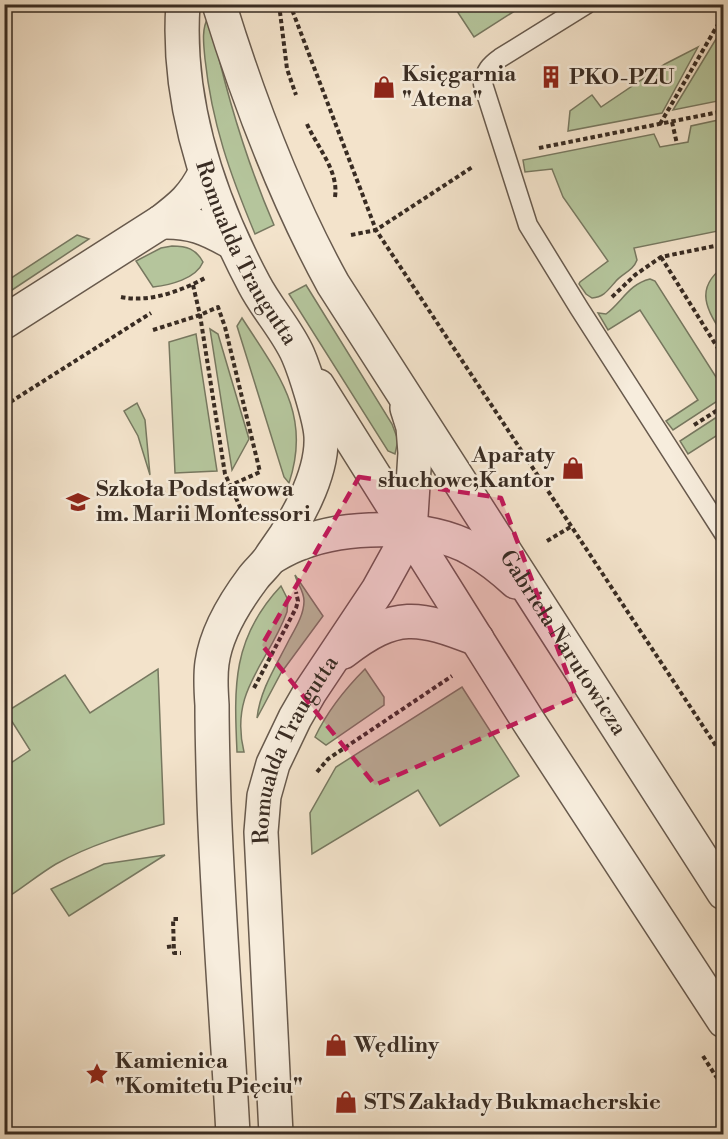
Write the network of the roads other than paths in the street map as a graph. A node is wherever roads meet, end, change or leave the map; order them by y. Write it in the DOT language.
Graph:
graph roads {
  1 [pos="183,4"];
  2 [pos="219,4"];
  3 [pos="587,4"];
  4 [pos="205,173"];
  5 [pos="161,222"];
  6 [pos="233,243"];
  7 [pos="4,322"];
  8 [pos="298,354"];
  9 [pos="403,392"];
  10 [pos="410,532"];
  11 [pos="723,534"];
  12 [pos="272,557"];
  13 [pos="541,605"];
  14 [pos="477,639"];
  15 [pos="328,664"];
  16 [pos="720,886"];
  17 [pos="714,994"];
  18 [pos="723,1021"];
  19 [pos="233,1134"];
  20 [pos="276,1134"];
  1 -- 4 [label="street, Romualda Traugutta"];
  2 -- 9 [label="street, Gabriela Narutowicza"];
  3 -- 11 [label="lane"];
  4 -- 5 [label="street"];
  4 -- 6 [label="street, Romualda Traugutta"];
  5 -- 6 [label="street"];
  5 -- 7 [label="street"];
  6 -- 8 [label="street, Romualda Traugutta"];
  8 -- 10 [label="street"];
  8 -- 12 [label="street, Romualda Traugutta"];
  9 -- 10 [label="street, Gabriela Narutowicza"];
  9 -- 13 [label="street, Gabriela Narutowicza"];
  10 -- 12 [label="street, Romualda Traugutta"];
  10 -- 13 [label="street"];
  10 -- 14 [label="street"];
  10 -- 15 [label="street, Romualda Traugutta"];
  12 -- 19 [label="street, Romualda Traugutta"];
  13 -- 16 [label="street, Gabriela Narutowicza"];
  14 -- 15 [label="street"];
  14 -- 17 [label="street"];
  15 -- 20 [label="street, Romualda Traugutta"];
  17 -- 18 [label="street"];
}
